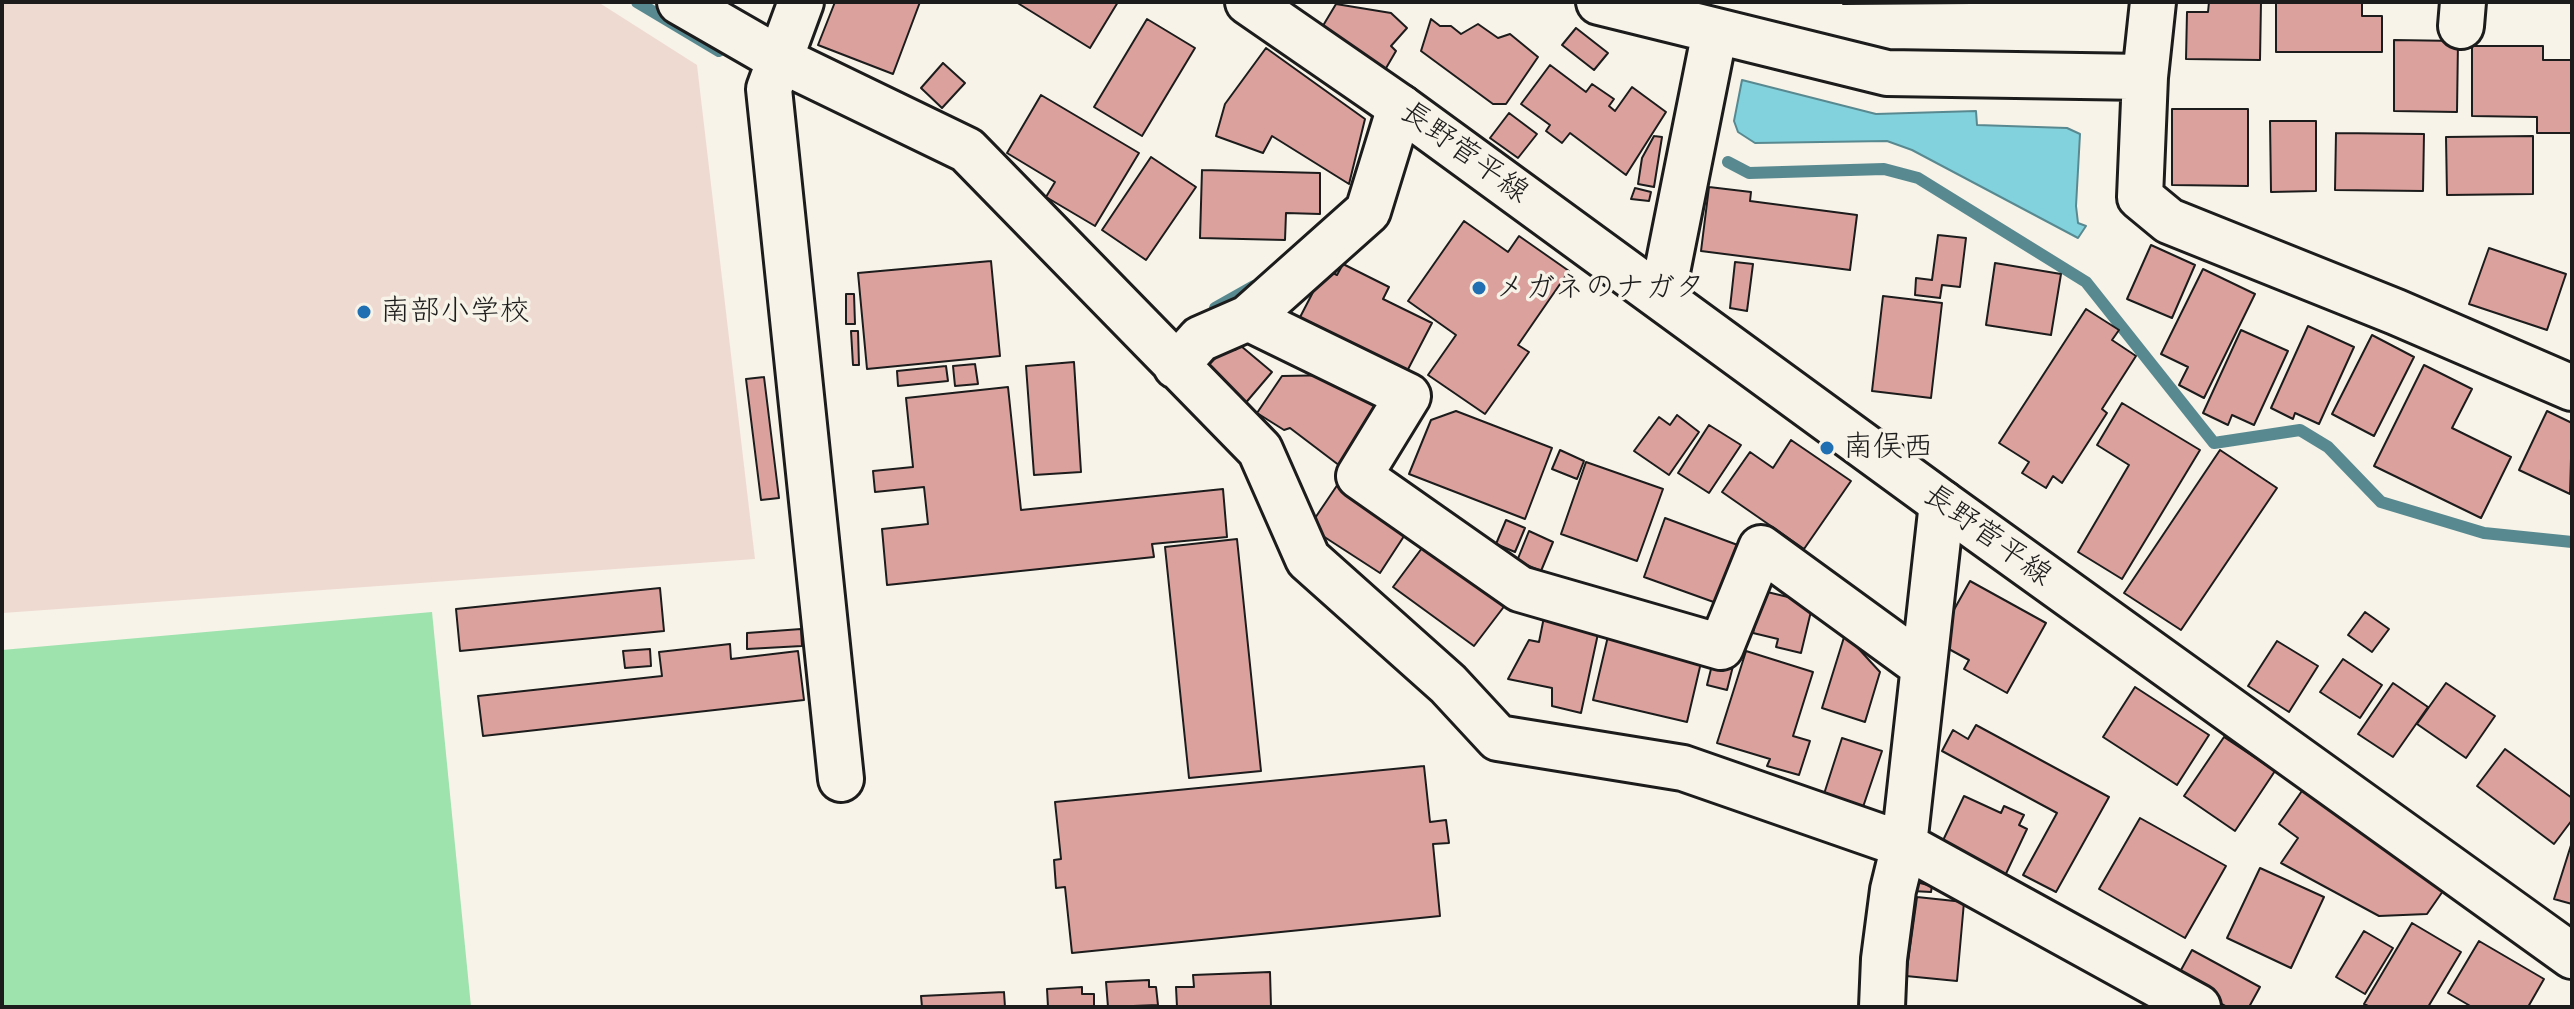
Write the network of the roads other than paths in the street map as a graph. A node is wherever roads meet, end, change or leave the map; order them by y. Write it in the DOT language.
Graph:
graph roads {
  1 [pos="680,2"];
  2 [pos="801,2"];
  3 [pos="1248,2"];
  4 [pos="1599,2"];
  5 [pos="2153,2"];
  6 [pos="1715,31"];
  7 [pos="779,59"];
  8 [pos="2145,77"];
  9 [pos="1400,107"];
  10 [pos="1662,297"];
  11 [pos="1248,318"];
  12 [pos="1176,366"];
  13 [pos="2572,388"];
  14 [pos="1942,503"];
  15 [pos="1923,666"];
  16 [pos="841,779"];
  17 [pos="1904,845"];
  18 [pos="2572,956"];
  19 [pos="1882,1007"];
  20 [pos="2198,1007"];
  1 -- 7 [label="street"];
  2 -- 7 [label="street"];
  3 -- 9 [label="street, 長野菅平線"];
  4 -- 6 [label="street"];
  5 -- 8 [label="street"];
  6 -- 8 [label="street"];
  6 -- 10 [label="street"];
  7 -- 12 [label="street"];
  7 -- 16 [label="street"];
  8 -- 13 [label="street"];
  9 -- 10 [label="street, 長野菅平線"];
  9 -- 11 [label="street"];
  10 -- 14 [label="street, 長野菅平線"];
  11 -- 12 [label="street"];
  11 -- 15 [label="street"];
  12 -- 17 [label="street"];
  14 -- 15 [label="street"];
  14 -- 18 [label="street, 長野菅平線"];
  15 -- 17 [label="street"];
  17 -- 19 [label="street"];
  17 -- 20 [label="street"];
}
